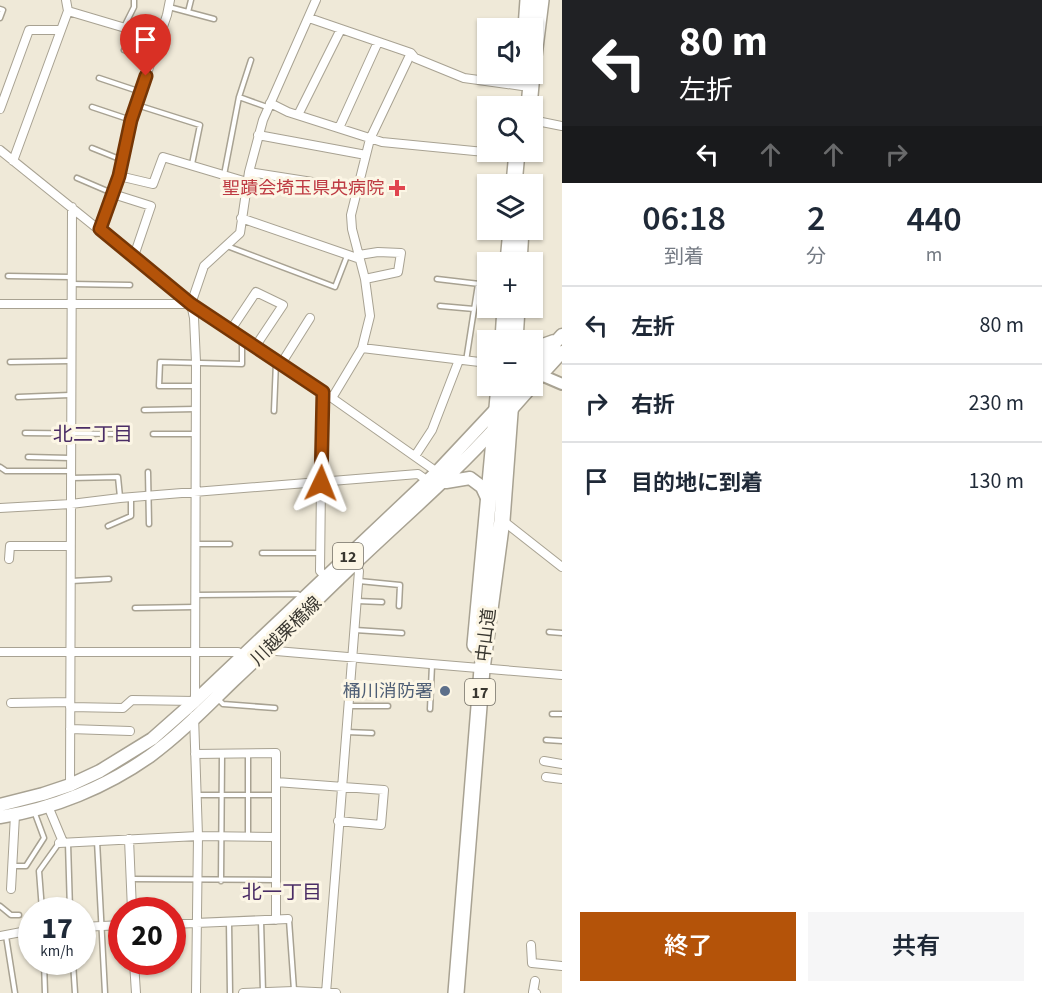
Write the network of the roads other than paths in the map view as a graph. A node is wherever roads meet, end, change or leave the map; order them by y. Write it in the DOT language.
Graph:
graph roads {
  1 [pos="66,0"];
  2 [pos="134,0"];
  3 [pos="191,0"];
  4 [pos="316,0"];
  5 [pos="528,0"];
  6 [pos="541,0"];
  7 [pos="169,4"];
  8 [pos="0,9"];
  9 [pos="68,11"];
  10 [pos="188,12"];
  11 [pos="0,18"];
  12 [pos="309,18"];
  13 [pos="527,18"];
  14 [pos="539,18"];
  15 [pos="214,19"];
  16 [pos="124,27"];
  17 [pos="341,29"];
  18 [pos="61,30"];
  19 [pos="159,38"];
  20 [pos="378,42"];
  21 [pos="124,50"];
  22 [pos="411,53"];
  23 [pos="152,60"];
  24 [pos="251,60"];
  25 [pos="99,78"];
  26 [pos="477,78"];
  27 [pos="141,92"];
  28 [pos="239,97"];
  29 [pos="136,105"];
  30 [pos="269,105"];
  31 [pos="92,107"];
  32 [pos="0,109"];
  33 [pos="298,115"];
  34 [pos="131,120"];
  35 [pos="543,122"];
  36 [pos="562,126"];
  37 [pos="339,128"];
  38 [pos="258,135"];
  39 [pos="370,139"];
  40 [pos="92,148"];
  41 [pos="0,150"];
  42 [pos="477,150"];
  43 [pos="366,155"];
  44 [pos="13,160"];
  45 [pos="122,160"];
  46 [pos="192,165"];
  47 [pos="249,172"];
  48 [pos="224,175"];
  49 [pos="119,176"];
  50 [pos="78,178"];
  51 [pos="247,182"];
  52 [pos="357,189"];
  53 [pos="113,194"];
  54 [pos="72,207"];
  55 [pos="241,218"];
  56 [pos="100,229"];
  57 [pos="225,246"];
  58 [pos="347,255"];
  59 [pos="134,256"];
  60 [pos="359,257"];
  61 [pos="8,276"];
  62 [pos="365,279"];
  63 [pos="437,279"];
  64 [pos="71,280"];
  65 [pos="477,284"];
  66 [pos="130,285"];
  67 [pos="477,290"];
  68 [pos="0,304"];
  69 [pos="70,304"];
  70 [pos="191,304"];
  71 [pos="440,306"];
  72 [pos="474,309"];
  73 [pos="310,318"];
  74 [pos="516,318"];
  75 [pos="516,325"];
  76 [pos="516,330"];
  77 [pos="518,330"];
  78 [pos="230,331"];
  79 [pos="561,336"];
  80 [pos="242,339"];
  81 [pos="543,345"];
  82 [pos="255,347"];
  83 [pos="362,348"];
  84 [pos="562,352"];
  85 [pos="462,360"];
  86 [pos="70,361"];
  87 [pos="10,362"];
  88 [pos="196,362"];
  89 [pos="278,362"];
  90 [pos="477,362"];
  91 [pos="543,362"];
  92 [pos="543,366"];
  93 [pos="543,374"];
  94 [pos="562,384"];
  95 [pos="196,386"];
  96 [pos="323,392"];
  97 [pos="70,395"];
  98 [pos="507,396"];
  99 [pos="519,396"];
  100 [pos="18,397"];
  101 [pos="332,398"];
  102 [pos="196,409"];
  103 [pos="503,409"];
  104 [pos="144,410"];
  105 [pos="274,411"];
  106 [pos="496,427"];
  107 [pos="25,433"];
  108 [pos="122,434"];
  109 [pos="153,434"];
  110 [pos="196,434"];
  111 [pos="70,435"];
  112 [pos="415,456"];
  113 [pos="28,457"];
  114 [pos="70,458"];
  115 [pos="0,467"];
  116 [pos="148,472"];
  117 [pos="71,475"];
  118 [pos="436,478"];
  119 [pos="321,483"];
  120 [pos="196,492"];
  121 [pos="149,495"];
  122 [pos="131,497"];
  123 [pos="120,498"];
  124 [pos="71,504"];
  125 [pos="0,508"];
  126 [pos="493,512"];
  127 [pos="149,524"];
  128 [pos="108,526"];
  129 [pos="195,544"];
  130 [pos="230,544"];
  131 [pos="70,546"];
  132 [pos="262,553"];
  133 [pos="321,553"];
  134 [pos="9,559"];
  135 [pos="353,565"];
  136 [pos="562,567"];
  137 [pos="326,577"];
  138 [pos="109,579"];
  139 [pos="71,581"];
  140 [pos="358,581"];
  141 [pos="196,595"];
  142 [pos="303,598"];
  143 [pos="357,601"];
  144 [pos="382,602"];
  145 [pos="399,606"];
  146 [pos="195,607"];
  147 [pos="135,608"];
  148 [pos="355,630"];
  149 [pos="549,632"];
  150 [pos="402,633"];
  151 [pos="562,633"];
  152 [pos="271,646"];
  153 [pos="0,652"];
  154 [pos="70,652"];
  155 [pos="196,652"];
  156 [pos="242,656"];
  157 [pos="353,659"];
  158 [pos="432,665"];
  159 [pos="477,668"];
  160 [pos="562,675"];
  161 [pos="216,698"];
  162 [pos="195,701"];
  163 [pos="11,703"];
  164 [pos="70,705"];
  165 [pos="348,706"];
  166 [pos="388,706"];
  167 [pos="275,708"];
  168 [pos="430,709"];
  169 [pos="552,714"];
  170 [pos="562,714"];
  171 [pos="194,718"];
  172 [pos="70,729"];
  173 [pos="130,731"];
  174 [pos="346,732"];
  175 [pos="372,733"];
  176 [pos="546,740"];
  177 [pos="562,741"];
  178 [pos="195,754"];
  179 [pos="222,754"];
  180 [pos="248,754"];
  181 [pos="544,760"];
  182 [pos="562,764"];
  183 [pos="546,777"];
  184 [pos="562,778"];
  185 [pos="276,782"];
  186 [pos="70,785"];
  187 [pos="342,787"];
  188 [pos="196,795"];
  189 [pos="222,795"];
  190 [pos="247,795"];
  191 [pos="275,795"];
  192 [pos="0,805"];
  193 [pos="48,806"];
  194 [pos="33,810"];
  195 [pos="15,815"];
  196 [pos="0,817"];
  197 [pos="338,821"];
  198 [pos="198,836"];
  199 [pos="222,836"];
  200 [pos="248,837"];
  201 [pos="276,837"];
  202 [pos="129,839"];
  203 [pos="97,841"];
  204 [pos="63,842"];
  205 [pos="12,866"];
  206 [pos="130,879"];
  207 [pos="197,880"];
  208 [pos="276,880"];
  209 [pos="221,881"];
  210 [pos="11,889"];
  211 [pos="41,897"];
  212 [pos="69,897"];
  213 [pos="131,897"];
  214 [pos="0,906"];
  215 [pos="18,915"];
  216 [pos="288,919"];
  217 [pos="261,920"];
  218 [pos="276,920"];
  219 [pos="229,921"];
  220 [pos="186,923"];
  221 [pos="197,923"];
  222 [pos="96,926"];
  223 [pos="101,926"];
  224 [pos="108,926"];
  225 [pos="18,932"];
  226 [pos="3,935"];
  227 [pos="531,945"];
  228 [pos="562,966"];
  229 [pos="44,975"];
  230 [pos="74,975"];
  231 [pos="135,975"];
  232 [pos="535,981"];
  233 [pos="294,992"];
  234 [pos="15,993"];
  235 [pos="45,993"];
  236 [pos="75,993"];
  237 [pos="105,993"];
  238 [pos="136,993"];
  239 [pos="196,993"];
  240 [pos="230,993"];
  241 [pos="243,993"];
  242 [pos="263,993"];
  243 [pos="326,993"];
  244 [pos="336,993"];
  245 [pos="447,993"];
  246 [pos="456,993"];
  247 [pos="536,993"];
  1 -- 9 [label="street"];
  2 -- 16 [label="lane"];
  3 -- 10 [label="lane"];
  4 -- 12 [label="street"];
  5 -- 13 [label="highway"];
  6 -- 14 [label="highway"];
  7 -- 10 [label="lane"];
  7 -- 19 [label="street"];
  8 -- 11 [label="lane"];
  9 -- 16 [label="street"];
  9 -- 18 [label="street"];
  10 -- 15 [label="lane"];
  12 -- 17 [label="street"];
  12 -- 30 [label="street"];
  16 -- 19 [label="street"];
  17 -- 20 [label="street"];
  17 -- 33 [label="street"];
  18 -- 32 [label="street"];
  18 -- 44 [label="street"];
  19 -- 23 [label="street"];
  20 -- 22 [label="street"];
  20 -- 37 [label="street"];
  21 -- 23 [label="lane"];
  22 -- 26 [label="street"];
  22 -- 39 [label="street"];
  23 -- 27 [label="street"];
  24 -- 28 [label="lane"];
  25 -- 27 [label="lane"];
  27 -- 29 [label="street"];
  28 -- 30 [label="lane"];
  28 -- 48 [label="lane"];
  29 -- 34 [label="street"];
  29 -- 46 [label="lane"];
  30 -- 33 [label="street"];
  30 -- 38 [label="street"];
  31 -- 34 [label="lane"];
  33 -- 37 [label="street"];
  34 -- 45 [label="street"];
  35 -- 36 [label="street"];
  37 -- 39 [label="street"];
  38 -- 43 [label="street"];
  38 -- 47 [label="street"];
  39 -- 42 [label="street"];
  39 -- 43 [label="street"];
  40 -- 45 [label="lane"];
  41 -- 44 [label="street"];
  43 -- 52 [label="street"];
  44 -- 54 [label="street"];
  45 -- 49 [label="street"];
  46 -- 48 [label="street"];
  46 -- 49 [label="street"];
  47 -- 51 [label="street"];
  47 -- 52 [label="street"];
  48 -- 51 [label="street"];
  49 -- 53 [label="street"];
  50 -- 53 [label="lane"];
  51 -- 55 [label="street"];
  52 -- 60 [label="street"];
  53 -- 56 [label="street"];
  53 -- 59 [label="street"];
  54 -- 56 [label="street"];
  54 -- 64 [label="street"];
  55 -- 57 [label="street"];
  55 -- 58 [label="street"];
  56 -- 59 [label="street"];
  57 -- 58 [label="lane"];
  57 -- 70 [label="street"];
  58 -- 60 [label="street"];
  59 -- 70 [label="street"];
  60 -- 62 [label="street"];
  60 -- 62 [label="street"];
  61 -- 64 [label="lane"];
  62 -- 83 [label="street"];
  63 -- 65 [label="lane"];
  64 -- 66 [label="lane"];
  64 -- 69 [label="street"];
  67 -- 72 [label="lane"];
  68 -- 69 [label="street"];
  69 -- 70 [label="street"];
  69 -- 86 [label="street"];
  70 -- 78 [label="street"];
  70 -- 88 [label="street"];
  71 -- 72 [label="lane"];
  72 -- 85 [label="lane"];
  73 -- 89 [label="street"];
  74 -- 75 [label="highway"];
  75 -- 76 [label="highway"];
  75 -- 77 [label="main road"];
  78 -- 80 [label="street"];
  78 -- 82 [label="street"];
  79 -- 81 [label="main road"];
  79 -- 91 [label="main road, 川越栗橋線 / 12"];
  80 -- 82 [label="street"];
  80 -- 88 [label="lane"];
  82 -- 89 [label="street"];
  83 -- 85 [label="street"];
  83 -- 101 [label="street"];
  84 -- 92 [label="main road, 川越栗橋線 / 12"];
  85 -- 90 [label="street"];
  85 -- 112 [label="street"];
  86 -- 87 [label="lane"];
  86 -- 97 [label="street"];
  88 -- 95 [label="street"];
  88 -- 95 [label="lane"];
  89 -- 96 [label="street"];
  89 -- 105 [label="lane"];
  93 -- 94 [label="street"];
  95 -- 102 [label="street"];
  96 -- 101 [label="street"];
  96 -- 119 [label="lane"];
  97 -- 100 [label="lane"];
  97 -- 111 [label="street"];
  98 -- 103 [label="highway, 中山道 / 17"];
  99 -- 103 [label="main road, 川越栗橋線 / 12"];
  101 -- 112 [label="street"];
  102 -- 104 [label="lane"];
  102 -- 110 [label="street"];
  103 -- 106 [label="highway, 中山道 / 17"];
  103 -- 118 [label="main road, 川越栗橋線 / 12"];
  103 -- 126 [label="highway, 中山道 / 17"];
  106 -- 118 [label="main road, 川越栗橋線 / 12"];
  106 -- 126 [label="highway, 中山道 / 17"];
  107 -- 111 [label="lane"];
  108 -- 111 [label="lane"];
  109 -- 110 [label="lane"];
  110 -- 120 [label="street"];
  111 -- 114 [label="street"];
  112 -- 118 [label="street"];
  113 -- 114 [label="lane"];
  114 -- 117 [label="street"];
  115 -- 117 [label="lane"];
  116 -- 121 [label="lane"];
  117 -- 123 [label="lane"];
  117 -- 124 [label="street"];
  118 -- 119 [label="street"];
  118 -- 126 [label="main road"];
  118 -- 135 [label="main road, 川越栗橋線 / 12"];
  118 -- 137 [label="main road, 川越栗橋線 / 12"];
  119 -- 120 [label="street"];
  119 -- 133 [label="street"];
  120 -- 121 [label="street"];
  120 -- 129 [label="street"];
  121 -- 122 [label="street"];
  121 -- 127 [label="lane"];
  122 -- 123 [label="street"];
  122 -- 128 [label="lane"];
  123 -- 124 [label="street"];
  124 -- 125 [label="street"];
  124 -- 131 [label="street"];
  126 -- 136 [label="street"];
  126 -- 159 [label="highway, 中山道 / 17"];
  129 -- 130 [label="lane"];
  129 -- 141 [label="street"];
  131 -- 134 [label="street"];
  131 -- 139 [label="street"];
  132 -- 133 [label="lane"];
  133 -- 137 [label="street"];
  135 -- 140 [label="street"];
  135 -- 152 [label="main road, 川越栗橋線 / 12"];
  137 -- 142 [label="main road, 川越栗橋線 / 12"];
  138 -- 139 [label="lane"];
  139 -- 154 [label="street"];
  140 -- 143 [label="street"];
  140 -- 145 [label="lane"];
  141 -- 142 [label="lane"];
  141 -- 146 [label="street"];
  142 -- 156 [label="main road, 川越栗橋線 / 12"];
  143 -- 144 [label="lane"];
  143 -- 148 [label="street"];
  146 -- 147 [label="lane"];
  146 -- 155 [label="street"];
  148 -- 150 [label="lane"];
  148 -- 157 [label="street"];
  149 -- 151 [label="lane"];
  152 -- 157 [label="street"];
  152 -- 161 [label="main road, 川越栗橋線 / 12"];
  153 -- 154 [label="street"];
  154 -- 155 [label="street"];
  154 -- 164 [label="street"];
  155 -- 156 [label="street"];
  155 -- 162 [label="street"];
  156 -- 162 [label="main road, 川越栗橋線 / 12"];
  157 -- 158 [label="street"];
  157 -- 165 [label="street"];
  158 -- 159 [label="street"];
  158 -- 168 [label="lane"];
  159 -- 160 [label="street"];
  159 -- 245 [label="highway, 中山道 / 17"];
  159 -- 246 [label="highway, 中山道 / 17"];
  161 -- 167 [label="lane"];
  161 -- 171 [label="main road, 川越栗橋線 / 12"];
  162 -- 164 [label="street"];
  162 -- 171 [label="street"];
  162 -- 186 [label="main road, 川越栗橋線 / 12"];
  163 -- 164 [label="street"];
  164 -- 172 [label="street"];
  165 -- 166 [label="lane"];
  165 -- 174 [label="street"];
  169 -- 170 [label="lane"];
  171 -- 178 [label="street"];
  171 -- 193 [label="main road, 川越栗橋線 / 12"];
  172 -- 173 [label="street"];
  172 -- 186 [label="street"];
  174 -- 175 [label="lane"];
  174 -- 187 [label="street"];
  176 -- 177 [label="lane"];
  178 -- 179 [label="street"];
  178 -- 188 [label="street"];
  179 -- 180 [label="street"];
  179 -- 189 [label="lane"];
  180 -- 185 [label="street"];
  180 -- 190 [label="lane"];
  181 -- 182 [label="street"];
  183 -- 184 [label="street"];
  185 -- 187 [label="street"];
  185 -- 191 [label="street"];
  186 -- 192 [label="main road, 川越栗橋線 / 12"];
  187 -- 197 [label="street"];
  187 -- 197 [label="street"];
  188 -- 189 [label="lane"];
  188 -- 198 [label="street"];
  189 -- 190 [label="lane"];
  189 -- 199 [label="lane"];
  190 -- 191 [label="lane"];
  190 -- 200 [label="lane"];
  191 -- 201 [label="street"];
  193 -- 194 [label="main road, 川越栗橋線 / 12"];
  193 -- 204 [label="street"];
  194 -- 195 [label="main road, 川越栗橋線 / 12"];
  194 -- 205 [label="lane"];
  195 -- 196 [label="main road, 川越栗橋線 / 12"];
  195 -- 205 [label="street"];
  197 -- 243 [label="street"];
  198 -- 199 [label="street"];
  198 -- 202 [label="street"];
  198 -- 207 [label="street"];
  199 -- 200 [label="street"];
  199 -- 209 [label="lane"];
  200 -- 201 [label="street"];
  201 -- 208 [label="street"];
  202 -- 203 [label="street"];
  202 -- 206 [label="street"];
  203 -- 204 [label="street"];
  203 -- 223 [label="lane"];
  204 -- 211 [label="lane"];
  204 -- 212 [label="lane"];
  205 -- 210 [label="street"];
  206 -- 207 [label="lane"];
  206 -- 213 [label="street"];
  207 -- 209 [label="lane"];
  207 -- 221 [label="street"];
  208 -- 209 [label="lane"];
  208 -- 218 [label="street"];
  214 -- 215 [label="lane"];
  216 -- 218 [label="street"];
  216 -- 233 [label="lane"];
  217 -- 218 [label="street"];
  217 -- 219 [label="street"];
  217 -- 242 [label="lane"];
  219 -- 221 [label="street"];
  219 -- 240 [label="lane"];
  220 -- 221 [label="street"];
  221 -- 239 [label="street"];
  222 -- 223 [label="street"];
  223 -- 224 [label="street"];
  223 -- 237 [label="lane"];
  225 -- 226 [label="street"];
  226 -- 234 [label="lane"];
  227 -- 228 [label="street"];
  229 -- 235 [label="lane"];
  230 -- 236 [label="lane"];
  231 -- 238 [label="street"];
  232 -- 247 [label="street"];
  233 -- 242 [label="street"];
  233 -- 243 [label="street"];
  241 -- 242 [label="street"];
  243 -- 244 [label="street"];
}
